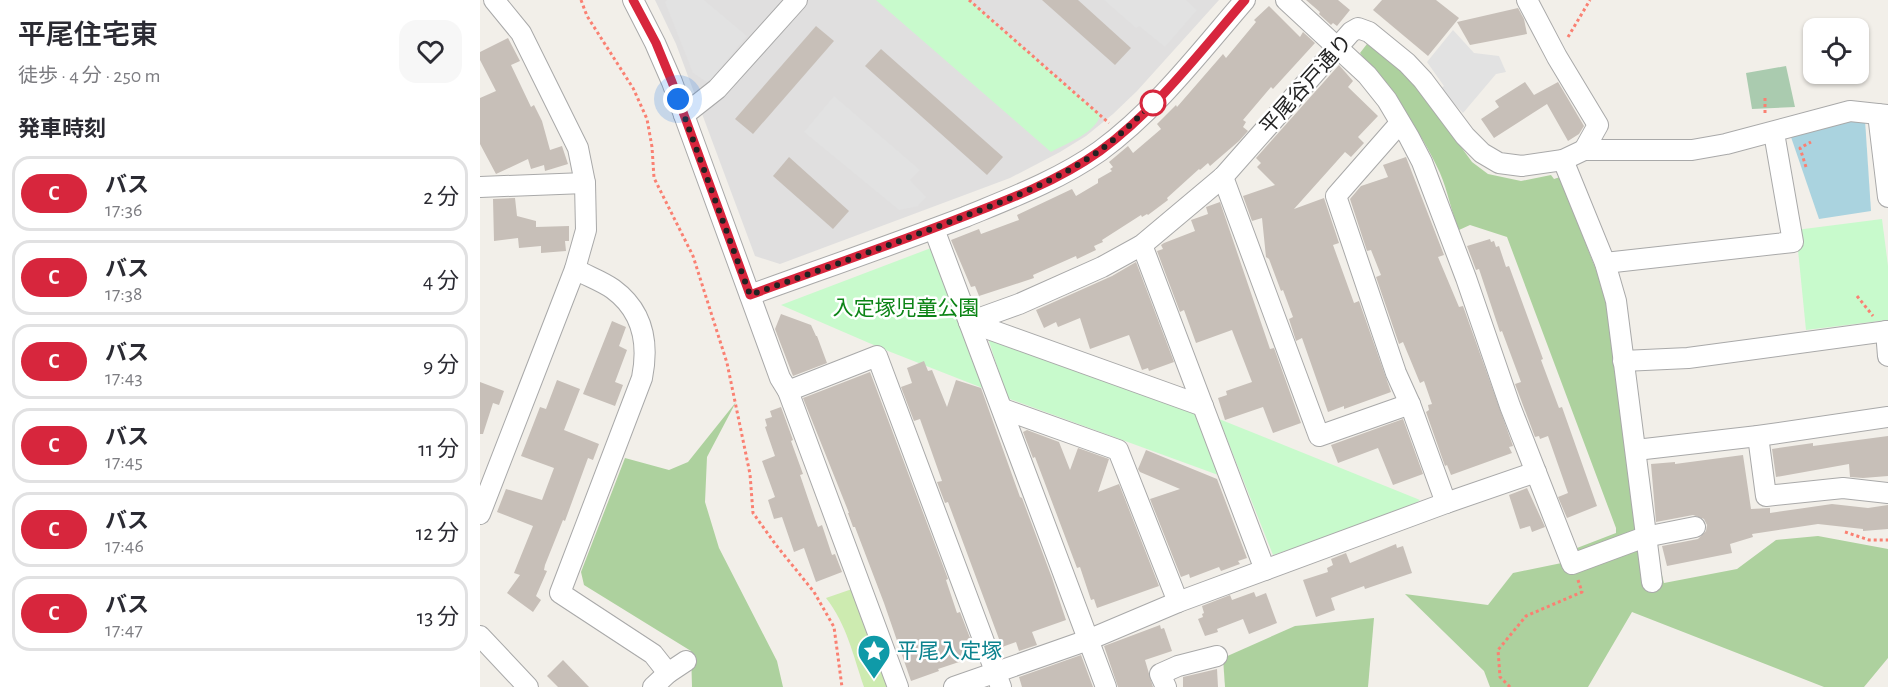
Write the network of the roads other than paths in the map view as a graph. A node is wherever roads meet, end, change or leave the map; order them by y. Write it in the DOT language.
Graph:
graph roads {
  1 [pos="494,0"];
  2 [pos="633,0"];
  3 [pos="797,0"];
  4 [pos="1245,0"];
  5 [pos="1286,0"];
  6 [pos="1527,0"];
  7 [pos="1338,47"];
  8 [pos="1883,114"];
  9 [pos="684,115"];
  10 [pos="1400,123"];
  11 [pos="1774,133"];
  12 [pos="1584,150"];
  13 [pos="1563,160"];
  14 [pos="1223,177"];
  15 [pos="585,183"];
  16 [pos="480,187"];
  17 [pos="1888,197"];
  18 [pos="934,229"];
  19 [pos="1142,244"];
  20 [pos="1605,263"];
  21 [pos="575,269"];
  22 [pos="750,295"];
  23 [pos="969,322"];
  24 [pos="1887,331"];
  25 [pos="1888,356"];
  26 [pos="1623,361"];
  27 [pos="788,392"];
  28 [pos="1410,405"];
  29 [pos="1203,406"];
  30 [pos="1003,409"];
  31 [pos="1888,417"];
  32 [pos="1758,436"];
  33 [pos="1636,450"];
  34 [pos="1536,472"];
  35 [pos="1888,493"];
  36 [pos="1446,503"];
  37 [pos="480,512"];
  38 [pos="1695,527"];
  39 [pos="1645,537"];
  40 [pos="1265,570"];
  41 [pos="1652,582"];
  42 [pos="1178,602"];
  43 [pos="480,636"];
  44 [pos="1088,639"];
  45 [pos="1217,656"];
  46 [pos="686,661"];
  47 [pos="668,673"];
  48 [pos="998,680"];
  49 [pos="528,687"];
  50 [pos="653,687"];
  51 [pos="898,687"];
  52 [pos="954,687"];
  53 [pos="1106,687"];
  54 [pos="1166,687"];
  1 -- 15 [label="street"];
  2 -- 9 [label="street"];
  3 -- 9 [label="street"];
  4 -- 18 [label="street"];
  5 -- 7 [label="street"];
  6 -- 12 [label="street"];
  7 -- 10 [label="street"];
  7 -- 13 [label="street, 平尾谷戸通り"];
  7 -- 14 [label="street, 平尾谷戸通り"];
  8 -- 11 [label="street, 平尾谷戸通り"];
  8 -- 17 [label="street"];
  9 -- 22 [label="street"];
  10 -- 28 [label="street"];
  10 -- 34 [label="street"];
  11 -- 12 [label="street, 平尾谷戸通り"];
  11 -- 20 [label="street"];
  12 -- 13 [label="street, 平尾谷戸通り"];
  13 -- 20 [label="street"];
  14 -- 19 [label="street, 平尾谷戸通り"];
  14 -- 28 [label="street"];
  15 -- 16 [label="street"];
  15 -- 21 [label="street"];
  18 -- 22 [label="street"];
  18 -- 23 [label="street"];
  19 -- 23 [label="street, 平尾谷戸通り"];
  19 -- 29 [label="street"];
  20 -- 26 [label="street"];
  21 -- 37 [label="street"];
  21 -- 47 [label="street"];
  22 -- 27 [label="street"];
  23 -- 29 [label="street"];
  23 -- 30 [label="street"];
  24 -- 25 [label="street"];
  24 -- 26 [label="street"];
  26 -- 33 [label="street"];
  27 -- 48 [label="street"];
  27 -- 51 [label="street"];
  28 -- 36 [label="street"];
  29 -- 40 [label="street"];
  30 -- 42 [label="street"];
  30 -- 44 [label="street"];
  31 -- 32 [label="street"];
  32 -- 33 [label="street"];
  32 -- 35 [label="street"];
  33 -- 39 [label="street"];
  34 -- 36 [label="street"];
  34 -- 39 [label="street"];
  36 -- 40 [label="street"];
  38 -- 39 [label="street"];
  39 -- 41 [label="street"];
  40 -- 42 [label="street"];
  42 -- 44 [label="street"];
  43 -- 49 [label="street"];
  44 -- 48 [label="street"];
  44 -- 53 [label="street"];
  45 -- 54 [label="street"];
  46 -- 47 [label="street"];
  47 -- 50 [label="street"];
  48 -- 52 [label="street"];
}
